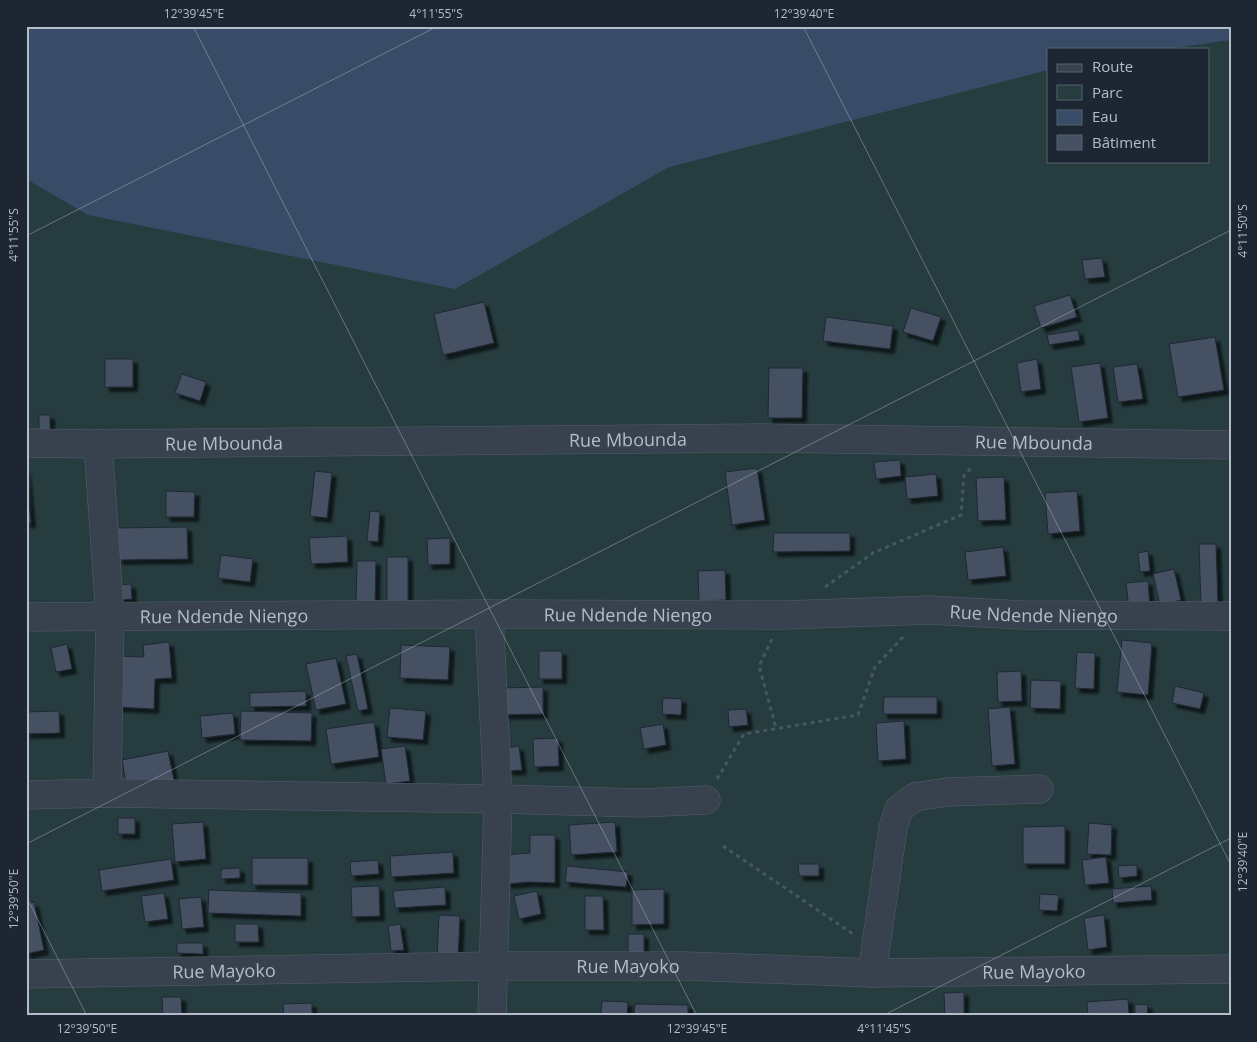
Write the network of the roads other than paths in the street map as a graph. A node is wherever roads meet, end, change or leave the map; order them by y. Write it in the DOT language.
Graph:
graph roads {
  1 [pos="26,443"];
  2 [pos="98,444"];
  3 [pos="1231,446"];
  4 [pos="489,614"];
  5 [pos="110,616"];
  6 [pos="1231,616"];
  7 [pos="26,617"];
  8 [pos="1039,789"];
  9 [pos="107,794"];
  10 [pos="26,795"];
  11 [pos="498,799"];
  12 [pos="706,800"];
  13 [pos="874,961"];
  14 [pos="493,966"];
  15 [pos="1231,969"];
  16 [pos="26,974"];
  17 [pos="492,1016"];
  1 -- 2 [label="street, Rue Mbounda"];
  2 -- 3 [label="street, Rue Mbounda"];
  2 -- 5 [label="street"];
  4 -- 5 [label="street, Rue Ndende Niengo"];
  4 -- 6 [label="street, Rue Ndende Niengo"];
  4 -- 11 [label="street"];
  5 -- 7 [label="street, Rue Ndende Niengo"];
  5 -- 9 [label="street"];
  8 -- 13 [label="street"];
  9 -- 10 [label="street"];
  9 -- 11 [label="street"];
  11 -- 12 [label="street"];
  11 -- 14 [label="street"];
  13 -- 14 [label="street, Rue Mayoko"];
  13 -- 15 [label="street, Rue Mayoko"];
  14 -- 16 [label="street, Rue Mayoko"];
  14 -- 17 [label="street"];
}
